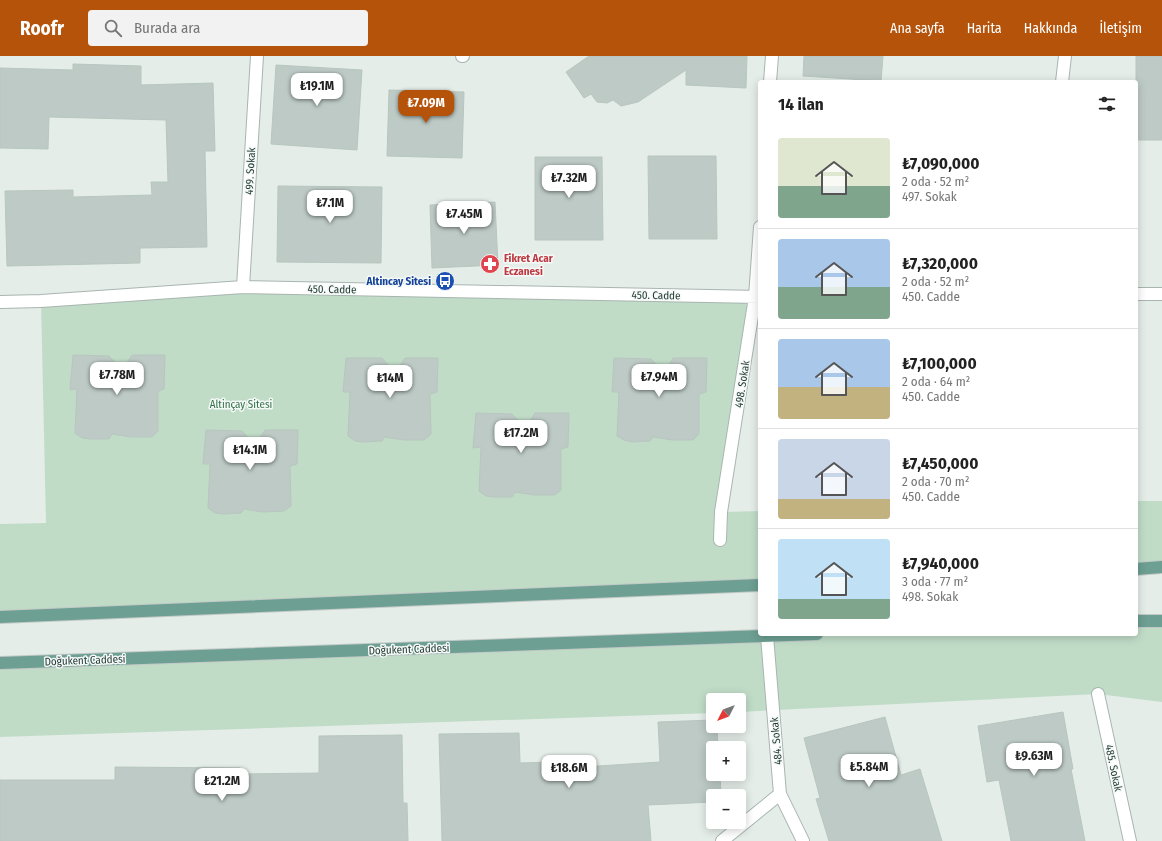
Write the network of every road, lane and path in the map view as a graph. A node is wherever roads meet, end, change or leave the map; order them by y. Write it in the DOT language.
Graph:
graph roads {
  1 [pos="257,56"];
  2 [pos="772,56"];
  3 [pos="1065,56"];
  4 [pos="770,80"];
  5 [pos="1062,80"];
  6 [pos="243,287"];
  7 [pos="1138,294"];
  8 [pos="1162,294"];
  9 [pos="758,297"];
  10 [pos="0,302"];
  11 [pos="720,540"];
  12 [pos="1162,567"];
  13 [pos="1138,569"];
  14 [pos="758,585"];
  15 [pos="0,617"];
  16 [pos="1138,621"];
  17 [pos="1162,621"];
  18 [pos="767,636"];
  19 [pos="0,663"];
  20 [pos="1098,694"];
  21 [pos="780,794"];
  22 [pos="722,841"];
  23 [pos="803,841"];
  24 [pos="1130,841"];
  1 -- 6 [label="street, 499. Sokak"];
  2 -- 4 [label="street"];
  3 -- 5 [label="street"];
  6 -- 9 [label="street, 450. Cadde"];
  6 -- 10 [label="street, 450. Cadde"];
  7 -- 8 [label="street"];
  9 -- 11 [label="street, 498. Sokak"];
  12 -- 13 [label="main road"];
  14 -- 15 [label="main road"];
  16 -- 17 [label="main road"];
  18 -- 19 [label="main road, Doğukent Caddesi"];
  18 -- 21 [label="street, 484. Sokak"];
  20 -- 24 [label="street, 485. Sokak"];
  21 -- 22 [label="street"];
  21 -- 23 [label="street, 484. Sokak"];
}
